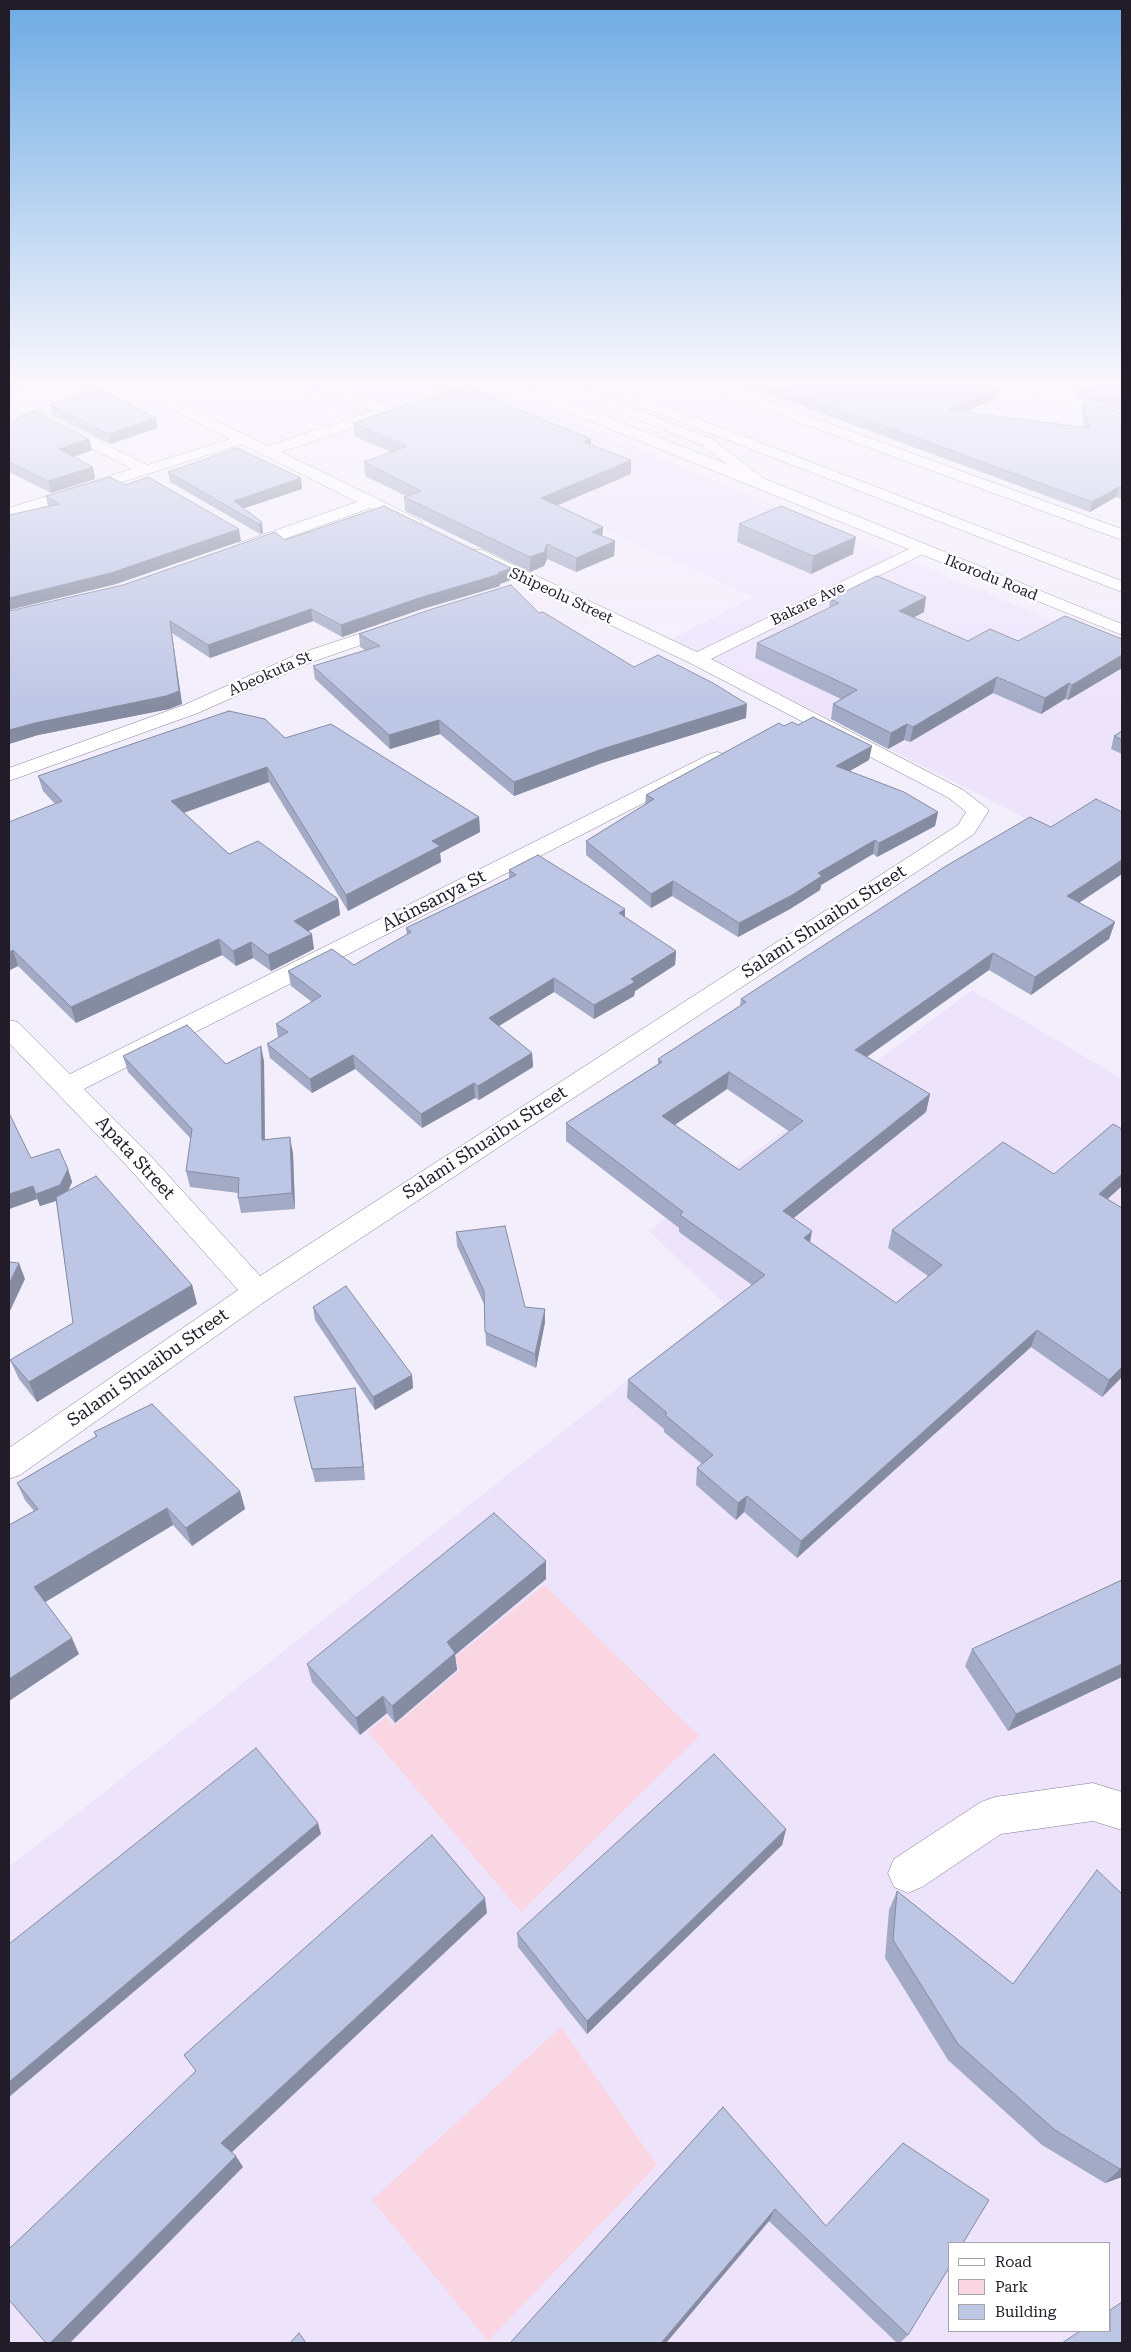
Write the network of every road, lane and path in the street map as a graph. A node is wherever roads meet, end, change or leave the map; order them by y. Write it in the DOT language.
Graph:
graph roads {
  1 [pos="96,489"];
  2 [pos="345,489"];
  3 [pos="776,489"];
  4 [pos="867,489"];
  5 [pos="995,489"];
  6 [pos="372,502"];
  7 [pos="9,513"];
  8 [pos="242,532"];
  9 [pos="432,532"];
  10 [pos="1122,535"];
  11 [pos="260,542"];
  12 [pos="458,545"];
  13 [pos="919,549"];
  14 [pos="231,552"];
  15 [pos="535,584"];
  16 [pos="1122,587"];
  17 [pos="508,592"];
  18 [pos="407,622"];
  19 [pos="1122,630"];
  20 [pos="697,659"];
  21 [pos="801,715"];
  22 [pos="774,729"];
  23 [pos="739,746"];
  24 [pos="9,775"];
  25 [pos="966,829"];
  26 [pos="9,1028"];
  27 [pos="68,1086"];
  28 [pos="257,1292"];
  29 [pos="9,1465"];
  30 [pos="1122,1811"];
  31 [pos="908,1873"];
  1 -- 7 [label="main road"];
  2 -- 6 [label="main road"];
  3 -- 13 [label="main road, Ikorodu Road"];
  4 -- 16 [label="main road"];
  5 -- 10 [label="main road"];
  6 -- 9 [label="main road"];
  6 -- 11 [label="main road"];
  8 -- 11 [label="main road"];
  11 -- 14 [label="main road"];
  12 -- 15 [label="main road, Shipeolu Street"];
  13 -- 19 [label="main road, Ikorodu Road"];
  13 -- 20 [label="main road, Bakare Ave"];
  15 -- 17 [label="main road"];
  15 -- 20 [label="main road, Shipeolu Street"];
  18 -- 24 [label="main road, Abeokuta St"];
  20 -- 21 [label="main road, Shipeolu Street"];
  21 -- 22 [label="main road"];
  21 -- 25 [label="main road, Shipeolu Street"];
  23 -- 27 [label="main road, Akinsanya St"];
  25 -- 28 [label="main road, Salami Shuaibu Street"];
  26 -- 27 [label="main road, Apata Street"];
  27 -- 28 [label="main road, Apata Street"];
  28 -- 29 [label="main road, Salami Shuaibu Street"];
  30 -- 31 [label="main road"];
}
